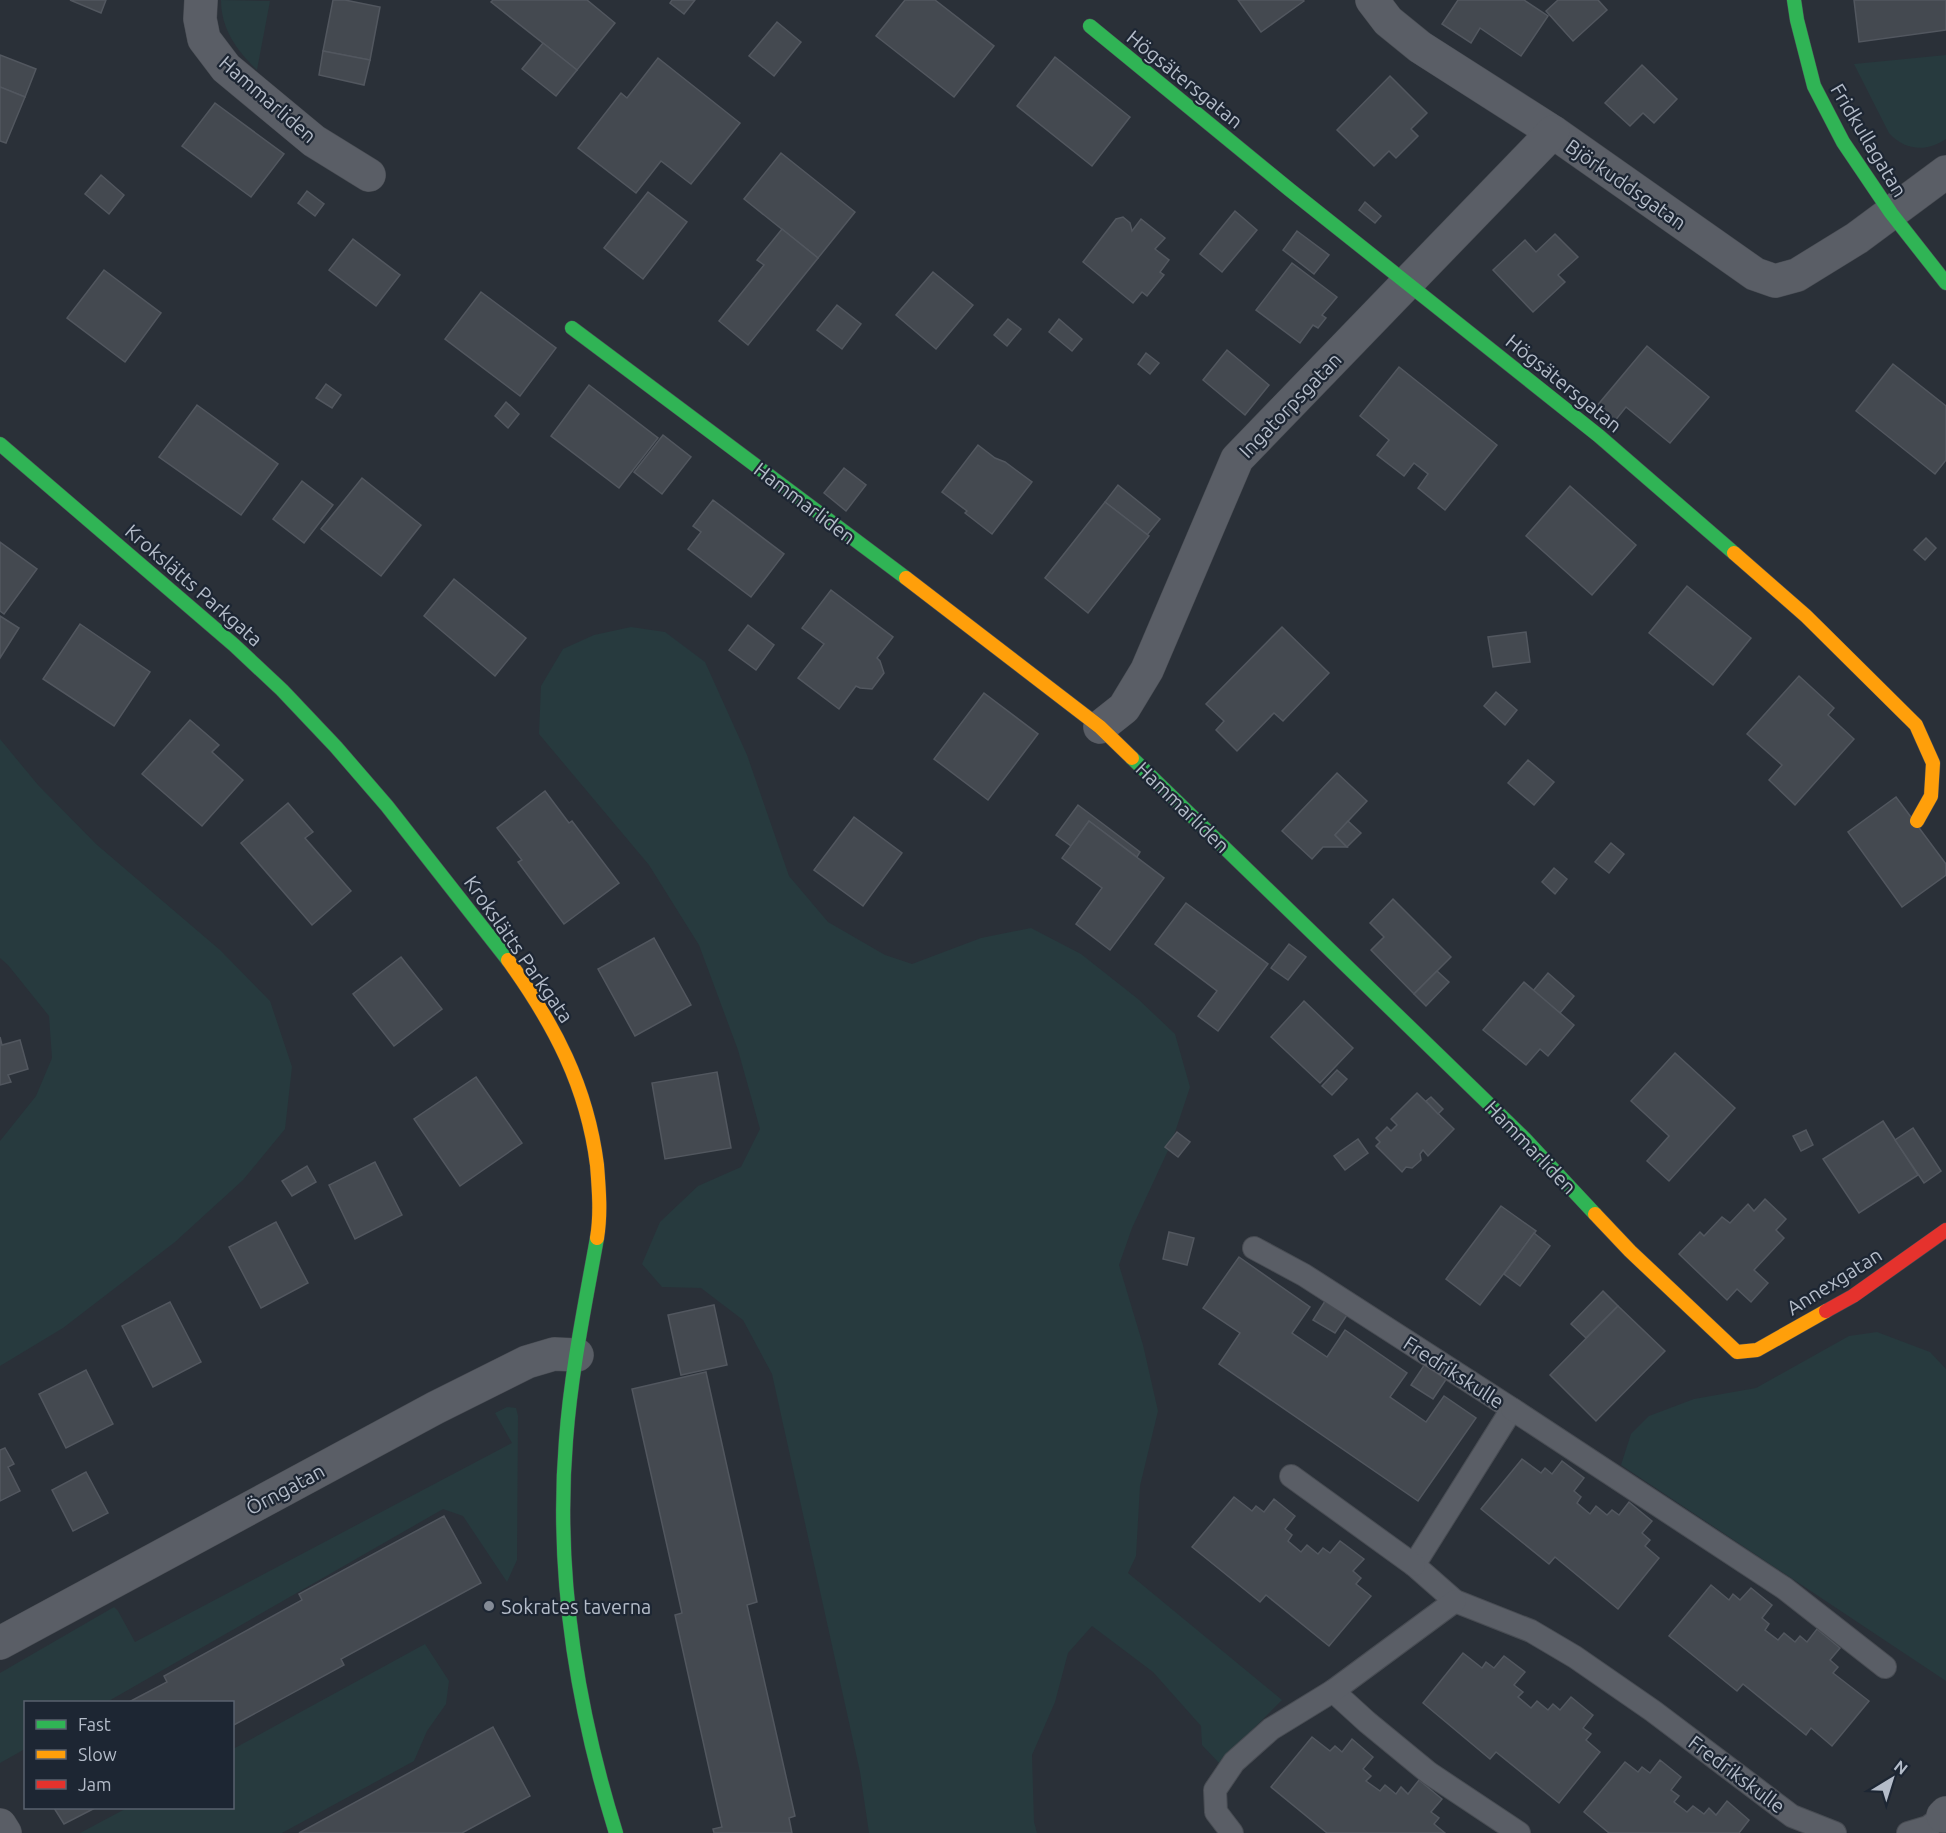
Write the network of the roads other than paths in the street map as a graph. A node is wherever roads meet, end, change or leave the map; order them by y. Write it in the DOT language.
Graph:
graph roads {
  1 [pos="201,0"];
  2 [pos="1372,0"];
  3 [pos="1794,0"];
  4 [pos="1090,26"];
  5 [pos="1553,132"];
  6 [pos="1946,172"];
  7 [pos="369,175"];
  8 [pos="1891,213"];
  9 [pos="1946,283"];
  10 [pos="1407,284"];
  11 [pos="572,328"];
  12 [pos="0,444"];
  13 [pos="1100,727"];
  14 [pos="1917,822"];
  15 [pos="1946,1230"];
  16 [pos="1254,1248"];
  17 [pos="1737,1352"];
  18 [pos="577,1355"];
  19 [pos="1512,1409"];
  20 [pos="1291,1476"];
  21 [pos="1414,1565"];
  22 [pos="1455,1601"];
  23 [pos="0,1643"];
  24 [pos="1885,1667"];
  25 [pos="1333,1690"];
  26 [pos="1945,1814"];
  27 [pos="0,1825"];
  28 [pos="5,1833"];
  29 [pos="616,1833"];
  30 [pos="1232,1833"];
  31 [pos="1519,1833"];
  32 [pos="1835,1833"];
  33 [pos="1908,1833"];
  1 -- 7 [label="street, Hammarliden"];
  2 -- 5 [label="street, Björkuddsgatan"];
  3 -- 8 [label="street, Fridkullagatan"];
  4 -- 10 [label="street, Högsätersgatan"];
  5 -- 8 [label="street, Björkuddsgatan"];
  5 -- 10 [label="street, Ingatorpsgatan"];
  6 -- 8 [label="street, Björkuddsgatan"];
  8 -- 9 [label="street, Fridkullagatan"];
  10 -- 13 [label="street, Ingatorpsgatan"];
  10 -- 14 [label="street, Högsätersgatan"];
  11 -- 13 [label="street, Hammarliden"];
  12 -- 18 [label="street, Krokslätts Parkgata"];
  13 -- 17 [label="street, Hammarliden"];
  15 -- 17 [label="street, Annexgatan"];
  16 -- 19 [label="lane, Fredrikskulle"];
  18 -- 23 [label="street, Örngatan"];
  18 -- 29 [label="street, Krokslätts Parkgata"];
  19 -- 21 [label="lane, Fredrikskulle"];
  19 -- 24 [label="lane"];
  20 -- 21 [label="lane"];
  21 -- 22 [label="lane, Fredrikskulle"];
  22 -- 25 [label="lane"];
  22 -- 32 [label="lane, Fredrikskulle"];
  25 -- 30 [label="lane"];
  25 -- 31 [label="lane"];
  26 -- 33 [label="lane"];
  27 -- 28 [label="street"];
}
